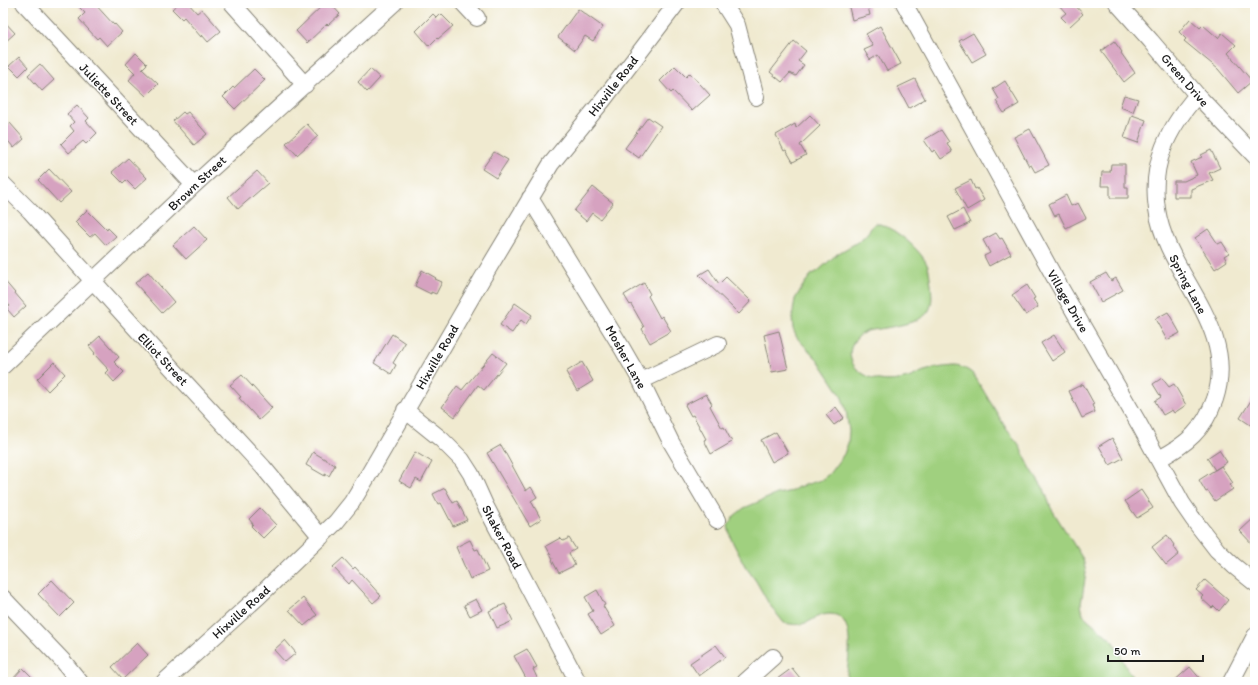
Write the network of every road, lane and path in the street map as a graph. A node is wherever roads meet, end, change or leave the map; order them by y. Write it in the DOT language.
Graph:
graph roads {
  1 [pos="24,3"];
  2 [pos="232,3"];
  3 [pos="394,3"];
  4 [pos="462,3"];
  5 [pos="676,3"];
  6 [pos="723,3"];
  7 [pos="904,3"];
  8 [pos="1117,3"];
  9 [pos="476,18"];
  10 [pos="304,85"];
  11 [pos="1197,95"];
  12 [pos="756,97"];
  13 [pos="1255,156"];
  14 [pos="3,184"];
  15 [pos="194,185"];
  16 [pos="530,198"];
  17 [pos="92,281"];
  18 [pos="718,344"];
  19 [pos="3,366"];
  20 [pos="640,381"];
  21 [pos="405,410"];
  22 [pos="1159,459"];
  23 [pos="717,520"];
  24 [pos="321,537"];
  25 [pos="1255,583"];
  26 [pos="3,598"];
  27 [pos="1255,636"];
  28 [pos="773,657"];
  29 [pos="80,682"];
  30 [pos="164,682"];
  31 [pos="578,682"];
  32 [pos="745,682"];
  33 [pos="1231,682"];
  1 -- 15 [label="street, Juliette Street"];
  2 -- 10 [label="street"];
  3 -- 10 [label="street, Brown Street"];
  4 -- 9 [label="street"];
  5 -- 16 [label="street, Hixville Road"];
  6 -- 12 [label="street"];
  7 -- 22 [label="street, Village Drive"];
  8 -- 11 [label="street, Green Drive"];
  10 -- 15 [label="street, Brown Street"];
  11 -- 13 [label="street, Green Drive"];
  11 -- 22 [label="street, Spring Lane"];
  14 -- 17 [label="street, Elliot Street"];
  15 -- 17 [label="street, Brown Street"];
  16 -- 20 [label="street, Mosher Lane"];
  16 -- 21 [label="street, Hixville Road"];
  17 -- 19 [label="street, Brown Street"];
  17 -- 24 [label="street, Elliot Street"];
  18 -- 20 [label="street"];
  20 -- 23 [label="street, Mosher Lane"];
  21 -- 24 [label="street, Hixville Road"];
  21 -- 31 [label="street, Shaker Road"];
  22 -- 25 [label="street, Village Drive"];
  24 -- 30 [label="street, Hixville Road"];
  26 -- 29 [label="street"];
  27 -- 33 [label="street"];
  28 -- 32 [label="street"];
}
